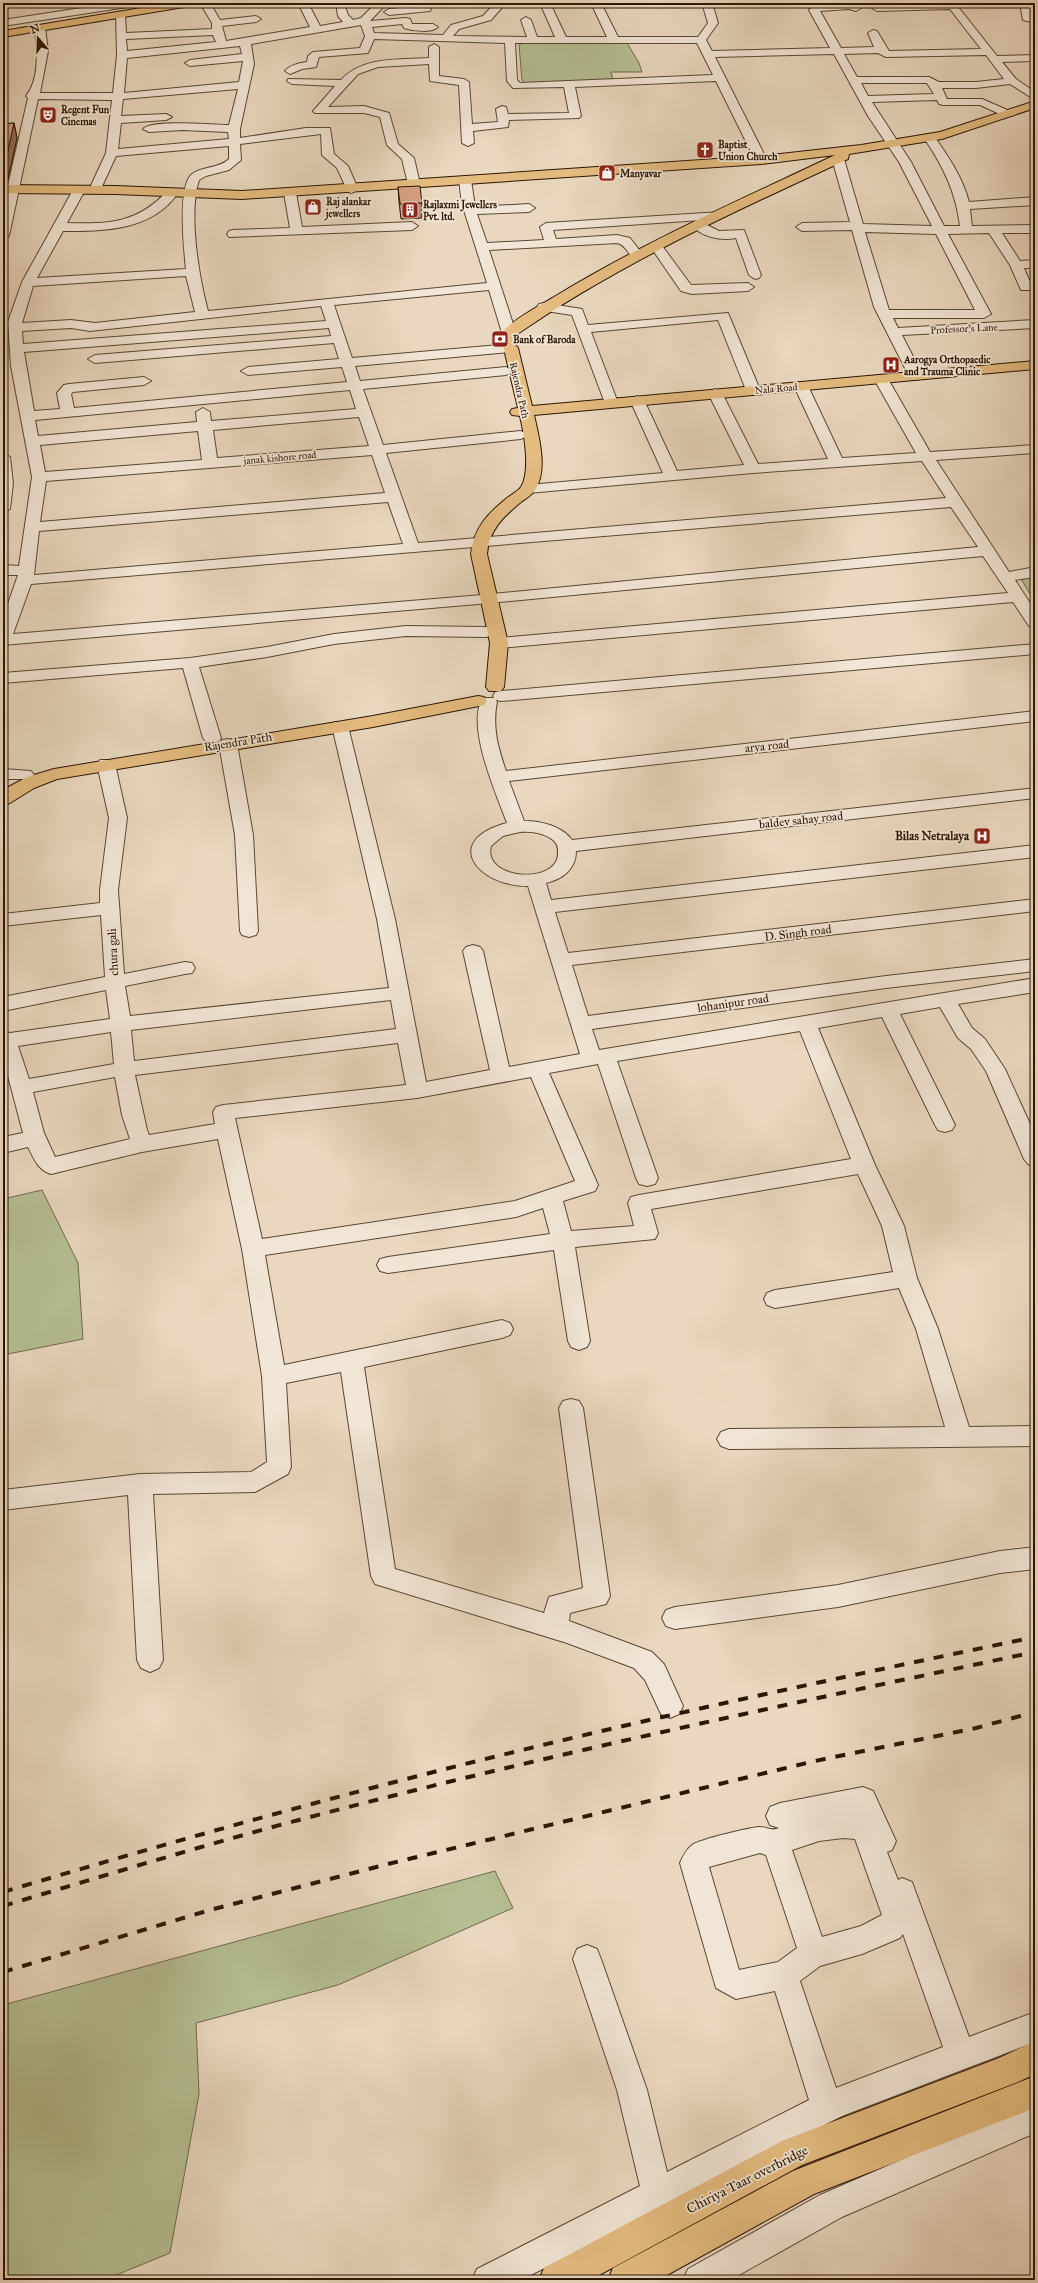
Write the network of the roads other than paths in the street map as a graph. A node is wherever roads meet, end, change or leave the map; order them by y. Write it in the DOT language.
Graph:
graph roads {
  1 [pos="134,3"];
  2 [pos="157,3"];
  3 [pos="190,3"];
  4 [pos="204,3"];
  5 [pos="303,3"];
  6 [pos="382,3"];
  7 [pos="428,3"];
  8 [pos="501,3"];
  9 [pos="545,3"];
  10 [pos="596,3"];
  11 [pos="707,3"];
  12 [pos="1025,3"];
  13 [pos="340,4"];
  14 [pos="951,4"];
  15 [pos="899,5"];
  16 [pos="856,8"];
  17 [pos="877,8"];
  18 [pos="372,12"];
  19 [pos="120,15"];
  20 [pos="256,19"];
  21 [pos="419,19"];
  22 [pos="526,20"];
  23 [pos="1035,20"];
  24 [pos="406,21"];
  25 [pos="365,22"];
  26 [pos="3,23"];
  27 [pos="351,23"];
  28 [pos="457,26"];
  29 [pos="3,27"];
  30 [pos="40,28"];
  31 [pos="218,28"];
  32 [pos="317,30"];
  33 [pos="3,34"];
  34 [pos="122,36"];
  35 [pos="370,36"];
  36 [pos="440,38"];
  37 [pos="978,38"];
  38 [pos="963,39"];
  39 [pos="510,40"];
  40 [pos="533,40"];
  41 [pos="562,40"];
  42 [pos="614,40"];
  43 [pos="701,40"];
  44 [pos="245,42"];
  45 [pos="222,44"];
  46 [pos="837,51"];
  47 [pos="708,54"];
  48 [pos="122,55"];
  49 [pos="992,55"];
  50 [pos="248,57"];
  51 [pos="1035,58"];
  52 [pos="433,61"];
  53 [pos="190,63"];
  54 [pos="312,64"];
  55 [pos="382,64"];
  56 [pos="720,78"];
  57 [pos="854,80"];
  58 [pos="1012,81"];
  59 [pos="342,83"];
  60 [pos="244,85"];
  61 [pos="569,85"];
  62 [pos="935,85"];
  63 [pos="32,96"];
  64 [pos="940,96"];
  65 [pos="1035,97"];
  66 [pos="117,98"];
  67 [pos="866,99"];
  68 [pos="501,103"];
  69 [pos="1035,104"];
  70 [pos="319,111"];
  71 [pos="307,112"];
  72 [pos="1008,114"];
  73 [pos="183,116"];
  74 [pos="504,117"];
  75 [pos="114,120"];
  76 [pos="467,128"];
  77 [pos="149,129"];
  78 [pos="234,129"];
  79 [pos="930,138"];
  80 [pos="233,142"];
  81 [pos="468,143"];
  82 [pos="892,144"];
  83 [pos="861,148"];
  84 [pos="112,153"];
  85 [pos="838,159"];
  86 [pos="761,160"];
  87 [pos="465,180"];
  88 [pos="414,184"];
  89 [pos="8,189"];
  90 [pos="352,189"];
  91 [pos="79,190"];
  92 [pos="95,190"];
  93 [pos="172,193"];
  94 [pos="190,194"];
  95 [pos="290,194"];
  96 [pos="1035,201"];
  97 [pos="964,206"];
  98 [pos="529,208"];
  99 [pos="470,211"];
  100 [pos="717,215"];
  101 [pos="696,224"];
  102 [pos="412,226"];
  103 [pos="58,227"];
  104 [pos="802,227"];
  105 [pos="857,227"];
  106 [pos="966,229"];
  107 [pos="993,229"];
  108 [pos="1035,229"];
  109 [pos="940,230"];
  110 [pos="297,231"];
  111 [pos="233,234"];
  112 [pos="3,236"];
  113 [pos="551,243"];
  114 [pos="656,246"];
  115 [pos="482,247"];
  116 [pos="638,256"];
  117 [pos="1035,264"];
  118 [pos="1016,265"];
  119 [pos="192,272"];
  120 [pos="755,275"];
  121 [pos="28,282"];
  122 [pos="494,286"];
  123 [pos="748,287"];
  124 [pos="1026,287"];
  125 [pos="326,302"];
  126 [pos="544,308"];
  127 [pos="10,312"];
  128 [pos="885,314"];
  129 [pos="203,316"];
  130 [pos="180,318"];
  131 [pos="333,324"];
  132 [pos="1035,324"];
  133 [pos="16,328"];
  134 [pos="583,329"];
  135 [pos="893,332"];
  136 [pos="184,336"];
  137 [pos="339,339"];
  138 [pos="508,343"];
  139 [pos="17,349"];
  140 [pos="188,352"];
  141 [pos="139,356"];
  142 [pos="95,359"];
  143 [pos="347,362"];
  144 [pos="1035,365"];
  145 [pos="248,371"];
  146 [pos="506,371"];
  147 [pos="916,376"];
  148 [pos="881,379"];
  149 [pos="144,381"];
  150 [pos="355,385"];
  151 [pos="801,386"];
  152 [pos="752,390"];
  153 [pos="715,393"];
  154 [pos="201,400"];
  155 [pos="637,400"];
  156 [pos="611,403"];
  157 [pos="148,405"];
  158 [pos="521,411"];
  159 [pos="366,412"];
  160 [pos="68,413"];
  161 [pos="29,416"];
  162 [pos="205,426"];
  163 [pos="521,435"];
  164 [pos="33,441"];
  165 [pos="1035,449"];
  166 [pos="377,450"];
  167 [pos="926,456"];
  168 [pos="529,457"];
  169 [pos="210,463"];
  170 [pos="837,463"];
  171 [pos="4,465"];
  172 [pos="753,469"];
  173 [pos="38,471"];
  174 [pos="672,476"];
  175 [pos="528,489"];
  176 [pos="394,497"];
  177 [pos="956,502"];
  178 [pos="3,508"];
  179 [pos="33,527"];
  180 [pos="474,542"];
  181 [pos="412,548"];
  182 [pos="988,550"];
  183 [pos="3,570"];
  184 [pos="1035,572"];
  185 [pos="26,575"];
  186 [pos="1005,577"];
  187 [pos="1018,597"];
  188 [pos="483,598"];
  189 [pos="1035,623"];
  190 [pos="486,632"];
  191 [pos="3,639"];
  192 [pos="498,643"];
  193 [pos="1035,649"];
  194 [pos="190,663"];
  195 [pos="3,678"];
  196 [pos="486,694"];
  197 [pos="1035,716"];
  198 [pos="341,726"];
  199 [pos="220,741"];
  200 [pos="106,764"];
  201 [pos="3,774"];
  202 [pos="25,775"];
  203 [pos="498,777"];
  204 [pos="3,786"];
  205 [pos="1035,794"];
  206 [pos="3,799"];
  207 [pos="518,827"];
  208 [pos="567,846"];
  209 [pos="1035,851"];
  210 [pos="536,880"];
  211 [pos="1035,905"];
  212 [pos="111,908"];
  213 [pos="544,908"];
  214 [pos="3,920"];
  215 [pos="249,931"];
  216 [pos="473,951"];
  217 [pos="560,960"];
  218 [pos="1035,964"];
  219 [pos="185,968"];
  220 [pos="115,982"];
  221 [pos="1035,985"];
  222 [pos="399,993"];
  223 [pos="945,1000"];
  224 [pos="3,1004"];
  225 [pos="889,1011"];
  226 [pos="120,1024"];
  227 [pos="580,1024"];
  228 [pos="807,1024"];
  229 [pos="406,1035"];
  230 [pos="6,1048"];
  231 [pos="598,1057"];
  232 [pos="537,1068"];
  233 [pos="123,1069"];
  234 [pos="501,1075"];
  235 [pos="22,1087"];
  236 [pos="417,1091"];
  237 [pos="945,1125"];
  238 [pos="227,1130"];
  239 [pos="35,1138"];
  240 [pos="142,1144"];
  241 [pos="3,1145"];
  242 [pos="1035,1159"];
  243 [pos="864,1165"];
  244 [pos="648,1178"];
  245 [pos="551,1199"];
  246 [pos="563,1240"];
  247 [pos="253,1249"];
  248 [pos="388,1264"];
  249 [pos="906,1278"];
  250 [pos="775,1299"];
  251 [pos="502,1329"];
  252 [pos="579,1341"];
  253 [pos="351,1361"];
  254 [pos="274,1376"];
  255 [pos="571,1408"];
  256 [pos="960,1436"];
  257 [pos="1035,1436"];
  258 [pos="729,1439"];
  259 [pos="140,1484"];
  260 [pos="3,1500"];
  261 [pos="1035,1558"];
  262 [pos="675,1618"];
  263 [pos="555,1628"];
  264 [pos="150,1660"];
  265 [pos="670,1706"];
  266 [pos="780,1816"];
  267 [pos="776,1844"];
  268 [pos="813,1954"];
  269 [pos="587,1959"];
  270 [pos="784,1975"];
  271 [pos="1035,2027"];
  272 [pos="962,2055"];
  273 [pos="1035,2057"];
  274 [pos="1035,2092"];
  275 [pos="827,2108"];
  276 [pos="1035,2117"];
  277 [pos="657,2194"];
  278 [pos="488,2280"];
  279 [pos="556,2280"];
  280 [pos="625,2280"];
  281 [pos="699,2280"];
  1 -- 26 [label="street"];
  2 -- 29 [label="main road"];
  3 -- 19 [label="main road"];
  4 -- 31 [label="street"];
  5 -- 32 [label="street"];
  6 -- 18 [label="street"];
  7 -- 18 [label="street"];
  8 -- 28 [label="street"];
  9 -- 41 [label="street"];
  10 -- 42 [label="street"];
  11 -- 43 [label="street"];
  12 -- 23 [label="street"];
  13 -- 27 [label="street"];
  14 -- 15 [label="street"];
  14 -- 37 [label="street"];
  15 -- 17 [label="street"];
  16 -- 46 [label="street"];
  18 -- 25 [label="street"];
  19 -- 30 [label="main road"];
  19 -- 34 [label="street"];
  20 -- 31 [label="street"];
  21 -- 24 [label="street"];
  22 -- 40 [label="street"];
  24 -- 25 [label="street"];
  24 -- 28 [label="street"];
  25 -- 27 [label="street"];
  25 -- 35 [label="street"];
  27 -- 32 [label="street"];
  28 -- 36 [label="street"];
  30 -- 33 [label="main road"];
  30 -- 63 [label="street"];
  31 -- 34 [label="street"];
  31 -- 45 [label="street"];
  32 -- 44 [label="street"];
  34 -- 48 [label="street"];
  35 -- 36 [label="street"];
  35 -- 54 [label="street"];
  36 -- 39 [label="street"];
  36 -- 52 [label="street"];
  37 -- 38 [label="street"];
  37 -- 49 [label="street"];
  39 -- 40 [label="street"];
  39 -- 61 [label="street"];
  40 -- 41 [label="street"];
  41 -- 42 [label="street"];
  42 -- 43 [label="street"];
  43 -- 47 [label="street"];
  44 -- 45 [label="street"];
  44 -- 50 [label="street"];
  45 -- 48 [label="street"];
  46 -- 47 [label="street"];
  46 -- 49 [label="street"];
  46 -- 57 [label="street"];
  47 -- 56 [label="street"];
  48 -- 66 [label="street"];
  49 -- 51 [label="street"];
  49 -- 58 [label="street"];
  50 -- 53 [label="street"];
  50 -- 60 [label="street"];
  52 -- 55 [label="street"];
  52 -- 76 [label="street"];
  54 -- 55 [label="street"];
  54 -- 59 [label="street"];
  55 -- 59 [label="street"];
  56 -- 61 [label="street"];
  56 -- 86 [label="street"];
  57 -- 62 [label="street"];
  57 -- 67 [label="street"];
  58 -- 62 [label="street"];
  58 -- 65 [label="street"];
  59 -- 70 [label="street"];
  60 -- 66 [label="street"];
  60 -- 78 [label="street"];
  61 -- 74 [label="street"];
  62 -- 64 [label="street"];
  63 -- 66 [label="street"];
  63 -- 89 [label="street"];
  64 -- 67 [label="street"];
  64 -- 72 [label="street"];
  66 -- 75 [label="street"];
  67 -- 82 [label="street"];
  68 -- 74 [label="street"];
  69 -- 72 [label="main road"];
  70 -- 71 [label="street"];
  70 -- 88 [label="street"];
  72 -- 79 [label="main road"];
  73 -- 75 [label="street"];
  74 -- 76 [label="street"];
  75 -- 84 [label="street"];
  76 -- 81 [label="street"];
  77 -- 78 [label="street"];
  78 -- 80 [label="street"];
  79 -- 82 [label="main road"];
  79 -- 97 [label="street"];
  80 -- 84 [label="street"];
  80 -- 90 [label="street"];
  80 -- 94 [label="street"];
  82 -- 83 [label="main road"];
  82 -- 109 [label="street"];
  83 -- 85 [label="main road"];
  83 -- 86 [label="main road"];
  84 -- 92 [label="street"];
  85 -- 100 [label="main road"];
  85 -- 105 [label="street"];
  86 -- 87 [label="main road"];
  87 -- 88 [label="main road"];
  87 -- 99 [label="street"];
  88 -- 90 [label="main road"];
  89 -- 91 [label="main road"];
  89 -- 112 [label="street"];
  90 -- 95 [label="main road"];
  91 -- 92 [label="main road"];
  91 -- 103 [label="street"];
  92 -- 93 [label="main road"];
  93 -- 94 [label="main road"];
  93 -- 103 [label="street"];
  94 -- 95 [label="main road"];
  94 -- 119 [label="street"];
  95 -- 110 [label="street"];
  96 -- 97 [label="street"];
  97 -- 106 [label="street"];
  98 -- 99 [label="street"];
  99 -- 115 [label="street"];
  100 -- 101 [label="main road"];
  100 -- 113 [label="street"];
  101 -- 114 [label="main road"];
  101 -- 120 [label="street"];
  102 -- 110 [label="street"];
  103 -- 121 [label="street"];
  104 -- 105 [label="street"];
  105 -- 109 [label="street"];
  105 -- 128 [label="street"];
  106 -- 107 [label="street"];
  106 -- 109 [label="street"];
  107 -- 108 [label="street"];
  107 -- 118 [label="street"];
  109 -- 128 [label="street"];
  110 -- 111 [label="street"];
  113 -- 115 [label="street"];
  113 -- 116 [label="street"];
  114 -- 116 [label="main road"];
  114 -- 123 [label="street"];
  115 -- 122 [label="street"];
  116 -- 126 [label="main road"];
  117 -- 118 [label="street"];
  118 -- 124 [label="street"];
  119 -- 121 [label="street"];
  119 -- 129 [label="street"];
  121 -- 127 [label="street"];
  122 -- 125 [label="street"];
  122 -- 138 [label="street"];
  125 -- 129 [label="street"];
  125 -- 131 [label="street"];
  126 -- 134 [label="street"];
  126 -- 138 [label="main road"];
  127 -- 133 [label="street"];
  128 -- 135 [label="street"];
  129 -- 130 [label="street"];
  130 -- 133 [label="street"];
  130 -- 136 [label="street"];
  131 -- 136 [label="street"];
  131 -- 137 [label="street"];
  132 -- 135 [label="street, Professor's Lane"];
  133 -- 139 [label="street"];
  134 -- 152 [label="street"];
  134 -- 156 [label="street"];
  135 -- 147 [label="street"];
  136 -- 139 [label="street"];
  136 -- 140 [label="street"];
  137 -- 140 [label="street"];
  137 -- 143 [label="street"];
  138 -- 143 [label="street"];
  138 -- 146 [label="main road, Rajendra Path"];
  138 -- 158 [label="main road, Rajendra Path"];
  139 -- 161 [label="street"];
  140 -- 141 [label="street"];
  141 -- 142 [label="street"];
  141 -- 149 [label="street"];
  143 -- 145 [label="street"];
  143 -- 150 [label="street"];
  144 -- 147 [label="main road, Nala Road"];
  146 -- 150 [label="street"];
  146 -- 158 [label="main road, Rajendra Path"];
  147 -- 148 [label="main road, Nala Road"];
  148 -- 151 [label="main road, Nala Road"];
  148 -- 167 [label="street"];
  149 -- 157 [label="street"];
  149 -- 160 [label="street"];
  150 -- 154 [label="street"];
  150 -- 159 [label="street"];
  151 -- 152 [label="main road, Nala Road"];
  151 -- 170 [label="street"];
  152 -- 153 [label="main road, Nala Road"];
  153 -- 155 [label="main road, Nala Road"];
  153 -- 172 [label="street"];
  154 -- 157 [label="street"];
  154 -- 162 [label="street"];
  155 -- 156 [label="main road, Nala Road"];
  155 -- 174 [label="street"];
  156 -- 158 [label="main road, Nala Road"];
  157 -- 160 [label="street"];
  158 -- 163 [label="main road, Rajendra Path"];
  158 -- 168 [label="main road, Rajendra Path"];
  159 -- 162 [label="street"];
  159 -- 166 [label="street"];
  160 -- 161 [label="street"];
  161 -- 164 [label="street"];
  162 -- 164 [label="street"];
  162 -- 169 [label="street"];
  163 -- 166 [label="street, janak kishore road"];
  163 -- 168 [label="main road, Rajendra Path"];
  164 -- 173 [label="street"];
  165 -- 167 [label="street"];
  166 -- 169 [label="street, janak kishore road"];
  166 -- 176 [label="street"];
  167 -- 170 [label="street"];
  167 -- 177 [label="street"];
  168 -- 175 [label="main road, Rajendra Path"];
  168 -- 180 [label="main road, Rajendra Path"];
  169 -- 173 [label="street, janak kishore road"];
  170 -- 172 [label="street"];
  171 -- 173 [label="street, janak kishore road"];
  171 -- 178 [label="street"];
  172 -- 174 [label="street"];
  173 -- 179 [label="street"];
  174 -- 175 [label="street"];
  175 -- 180 [label="main road"];
  176 -- 179 [label="street"];
  176 -- 181 [label="street"];
  177 -- 180 [label="street"];
  177 -- 182 [label="street"];
  179 -- 185 [label="street"];
  180 -- 181 [label="street"];
  180 -- 188 [label="main road, Rajendra Path"];
  181 -- 185 [label="street"];
  182 -- 186 [label="street"];
  182 -- 188 [label="street"];
  183 -- 185 [label="street"];
  184 -- 186 [label="street"];
  185 -- 191 [label="street"];
  186 -- 187 [label="street"];
  187 -- 189 [label="street"];
  187 -- 192 [label="street"];
  188 -- 190 [label="main road, Rajendra Path"];
  188 -- 191 [label="street"];
  188 -- 192 [label="main road, Rajendra Path"];
  190 -- 194 [label="street"];
  190 -- 196 [label="main road, Rajendra Path"];
  192 -- 196 [label="main road, Rajendra Path"];
  193 -- 196 [label="street"];
  194 -- 195 [label="street"];
  194 -- 199 [label="street"];
  196 -- 198 [label="main road, Rajendra Path"];
  196 -- 199 [label="main road, Rajendra Path"];
  196 -- 203 [label="street"];
  197 -- 203 [label="street, arya road"];
  198 -- 199 [label="main road, Rajendra Path"];
  198 -- 222 [label="street"];
  199 -- 200 [label="main road, Rajendra Path"];
  199 -- 202 [label="main road, Rajendra Path"];
  199 -- 215 [label="street"];
  200 -- 206 [label="main road, Rajendra Path"];
  200 -- 212 [label="street, chura gali"];
  201 -- 202 [label="street"];
  202 -- 204 [label="main road, Rajendra Path"];
  203 -- 207 [label="street"];
  205 -- 208 [label="street, baldev sahay road"];
  207 -- 208 [label="street"];
  207 -- 210 [label="street"];
  208 -- 210 [label="street"];
  209 -- 213 [label="street"];
  210 -- 213 [label="street"];
  211 -- 217 [label="street, D. Singh road"];
  212 -- 214 [label="street"];
  212 -- 220 [label="street, chura gali"];
  213 -- 217 [label="street"];
  216 -- 234 [label="street"];
  217 -- 227 [label="street"];
  218 -- 227 [label="street, lohanipur road"];
  219 -- 220 [label="street"];
  220 -- 224 [label="street"];
  220 -- 226 [label="street, chura gali"];
  221 -- 223 [label="street"];
  222 -- 226 [label="street"];
  222 -- 229 [label="street"];
  223 -- 225 [label="street"];
  223 -- 242 [label="street"];
  225 -- 228 [label="street"];
  225 -- 237 [label="street"];
  226 -- 230 [label="street"];
  226 -- 233 [label="street, chura gali"];
  227 -- 231 [label="street"];
  228 -- 231 [label="street"];
  228 -- 243 [label="street"];
  229 -- 233 [label="street"];
  229 -- 236 [label="street"];
  230 -- 235 [label="street"];
  231 -- 232 [label="street"];
  231 -- 244 [label="street"];
  232 -- 234 [label="street"];
  232 -- 245 [label="street"];
  233 -- 235 [label="street"];
  233 -- 240 [label="street, chura gali"];
  234 -- 236 [label="street"];
  235 -- 239 [label="street"];
  236 -- 238 [label="street"];
  238 -- 240 [label="street"];
  238 -- 247 [label="street"];
  239 -- 240 [label="street"];
  239 -- 241 [label="street"];
  243 -- 246 [label="street"];
  243 -- 249 [label="street"];
  245 -- 246 [label="street"];
  245 -- 247 [label="street"];
  246 -- 248 [label="street"];
  246 -- 252 [label="street"];
  247 -- 254 [label="street"];
  249 -- 250 [label="street"];
  249 -- 256 [label="street"];
  251 -- 253 [label="street"];
  253 -- 254 [label="street"];
  253 -- 263 [label="street"];
  254 -- 259 [label="street"];
  255 -- 263 [label="street"];
  256 -- 257 [label="street"];
  256 -- 258 [label="street"];
  259 -- 260 [label="street"];
  259 -- 264 [label="street"];
  261 -- 262 [label="street"];
  263 -- 265 [label="street"];
  266 -- 272 [label="street"];
  267 -- 268 [label="street"];
  267 -- 268 [label="street"];
  267 -- 270 [label="street"];
  268 -- 270 [label="street"];
  269 -- 277 [label="street"];
  270 -- 275 [label="street"];
  271 -- 272 [label="street"];
  272 -- 275 [label="street"];
  273 -- 279 [label="main road, Chiriya Taar overbridge"];
  274 -- 280 [label="main road"];
  275 -- 277 [label="street"];
  276 -- 281 [label="street"];
  277 -- 278 [label="street"];
}
